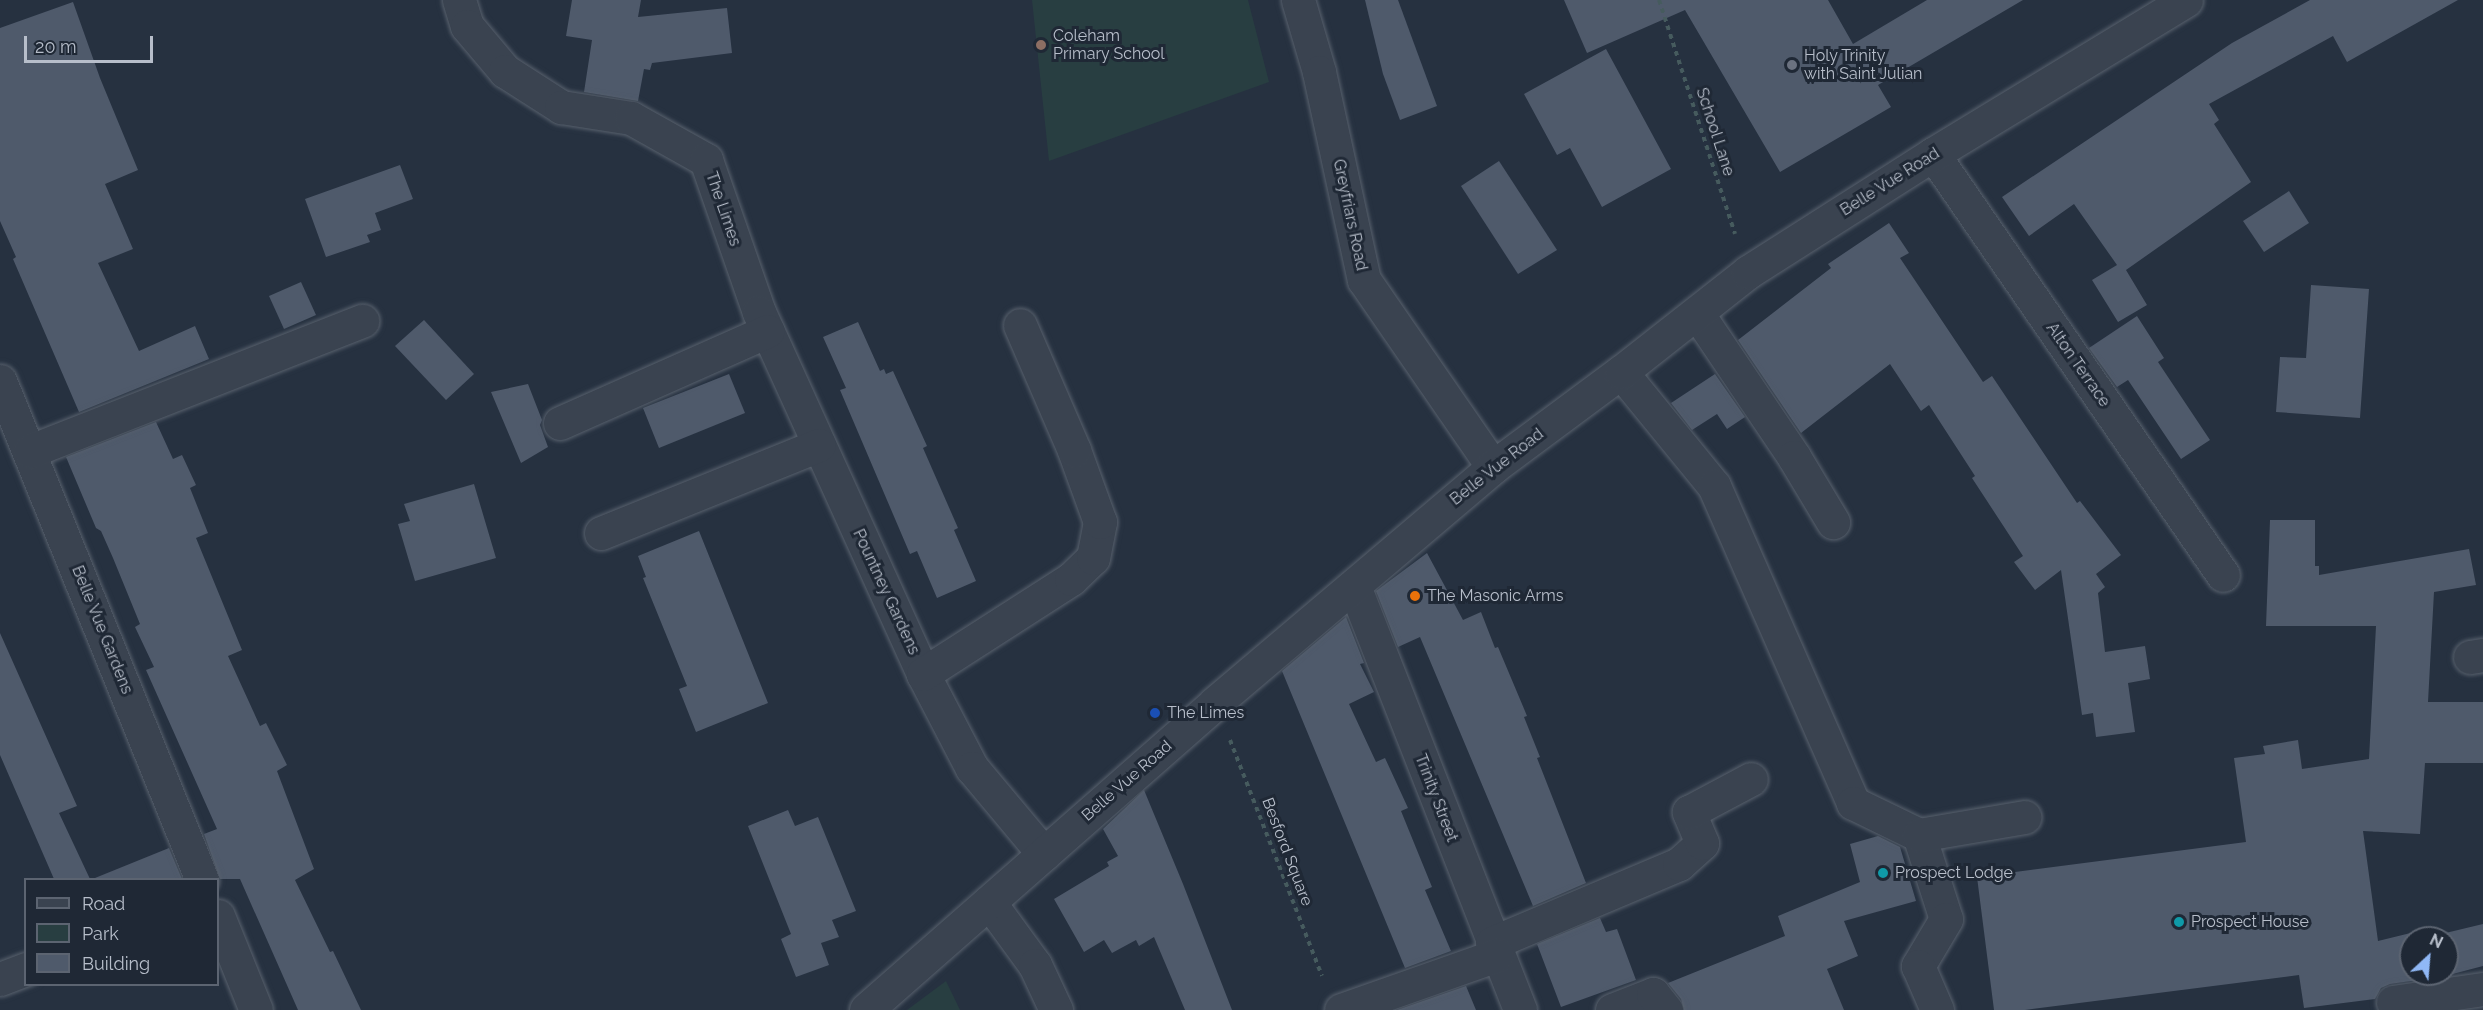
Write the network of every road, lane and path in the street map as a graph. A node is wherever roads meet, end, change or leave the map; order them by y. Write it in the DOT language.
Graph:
graph roads {
  1 [pos="459,0"];
  2 [pos="1298,0"];
  3 [pos="1659,0"];
  4 [pos="2186,0"];
  5 [pos="1933,154"];
  6 [pos="1748,272"];
  7 [pos="1697,313"];
  8 [pos="362,321"];
  9 [pos="764,322"];
  10 [pos="1020,325"];
  11 [pos="1621,372"];
  12 [pos="0,381"];
  13 [pos="560,423"];
  14 [pos="819,445"];
  15 [pos="30,451"];
  16 [pos="1493,467"];
  17 [pos="1833,522"];
  18 [pos="601,533"];
  19 [pos="2223,575"];
  20 [pos="1354,586"];
  21 [pos="923,674"];
  22 [pos="1215,703"];
  23 [pos="1751,779"];
  24 [pos="2024,817"];
  25 [pos="1919,835"];
  26 [pos="1044,854"];
  27 [pos="202,878"];
  28 [pos="989,902"];
  29 [pos="219,918"];
  30 [pos="1495,949"];
  31 [pos="24,970"];
  32 [pos="1323,977"];
  33 [pos="0,979"];
  34 [pos="2483,989"];
  35 [pos="2393,1002"];
  36 [pos="256,1010"];
  37 [pos="866,1010"];
  38 [pos="1056,1010"];
  39 [pos="1341,1010"];
  40 [pos="1520,1010"];
  41 [pos="1612,1010"];
  42 [pos="1666,1010"];
  43 [pos="1937,1010"];
  1 -- 9 [label="street, The Limes"];
  2 -- 16 [label="street, Greyfriars Road"];
  3 -- 6 [label="path, School Lane"];
  4 -- 5 [label="street, Belle Vue Road"];
  5 -- 6 [label="street, Belle Vue Road"];
  5 -- 19 [label="street, Alton Terrace"];
  6 -- 7 [label="street, Belle Vue Road"];
  7 -- 11 [label="street, Belle Vue Road"];
  7 -- 17 [label="street"];
  8 -- 15 [label="street"];
  9 -- 13 [label="street"];
  9 -- 14 [label="street, Pountney Gardens"];
  10 -- 21 [label="street"];
  11 -- 16 [label="street, Belle Vue Road"];
  11 -- 25 [label="street"];
  12 -- 15 [label="street, Belle Vue Gardens"];
  14 -- 18 [label="street"];
  14 -- 21 [label="street, Pountney Gardens"];
  15 -- 27 [label="street, Belle Vue Gardens"];
  16 -- 20 [label="street, Belle Vue Road"];
  20 -- 22 [label="street, Belle Vue Road"];
  20 -- 30 [label="street, Trinity Street"];
  21 -- 26 [label="street, Pountney Gardens"];
  22 -- 26 [label="street, Belle Vue Road"];
  22 -- 32 [label="path, Besford Square"];
  23 -- 30 [label="street"];
  24 -- 25 [label="street"];
  25 -- 43 [label="street"];
  26 -- 28 [label="street, Belle Vue Road"];
  28 -- 37 [label="street, Belle Vue Road"];
  28 -- 38 [label="street"];
  29 -- 36 [label="street"];
  30 -- 39 [label="street"];
  30 -- 40 [label="street, Trinity Street"];
  31 -- 33 [label="street"];
  34 -- 35 [label="street"];
  41 -- 42 [label="street"];
}
